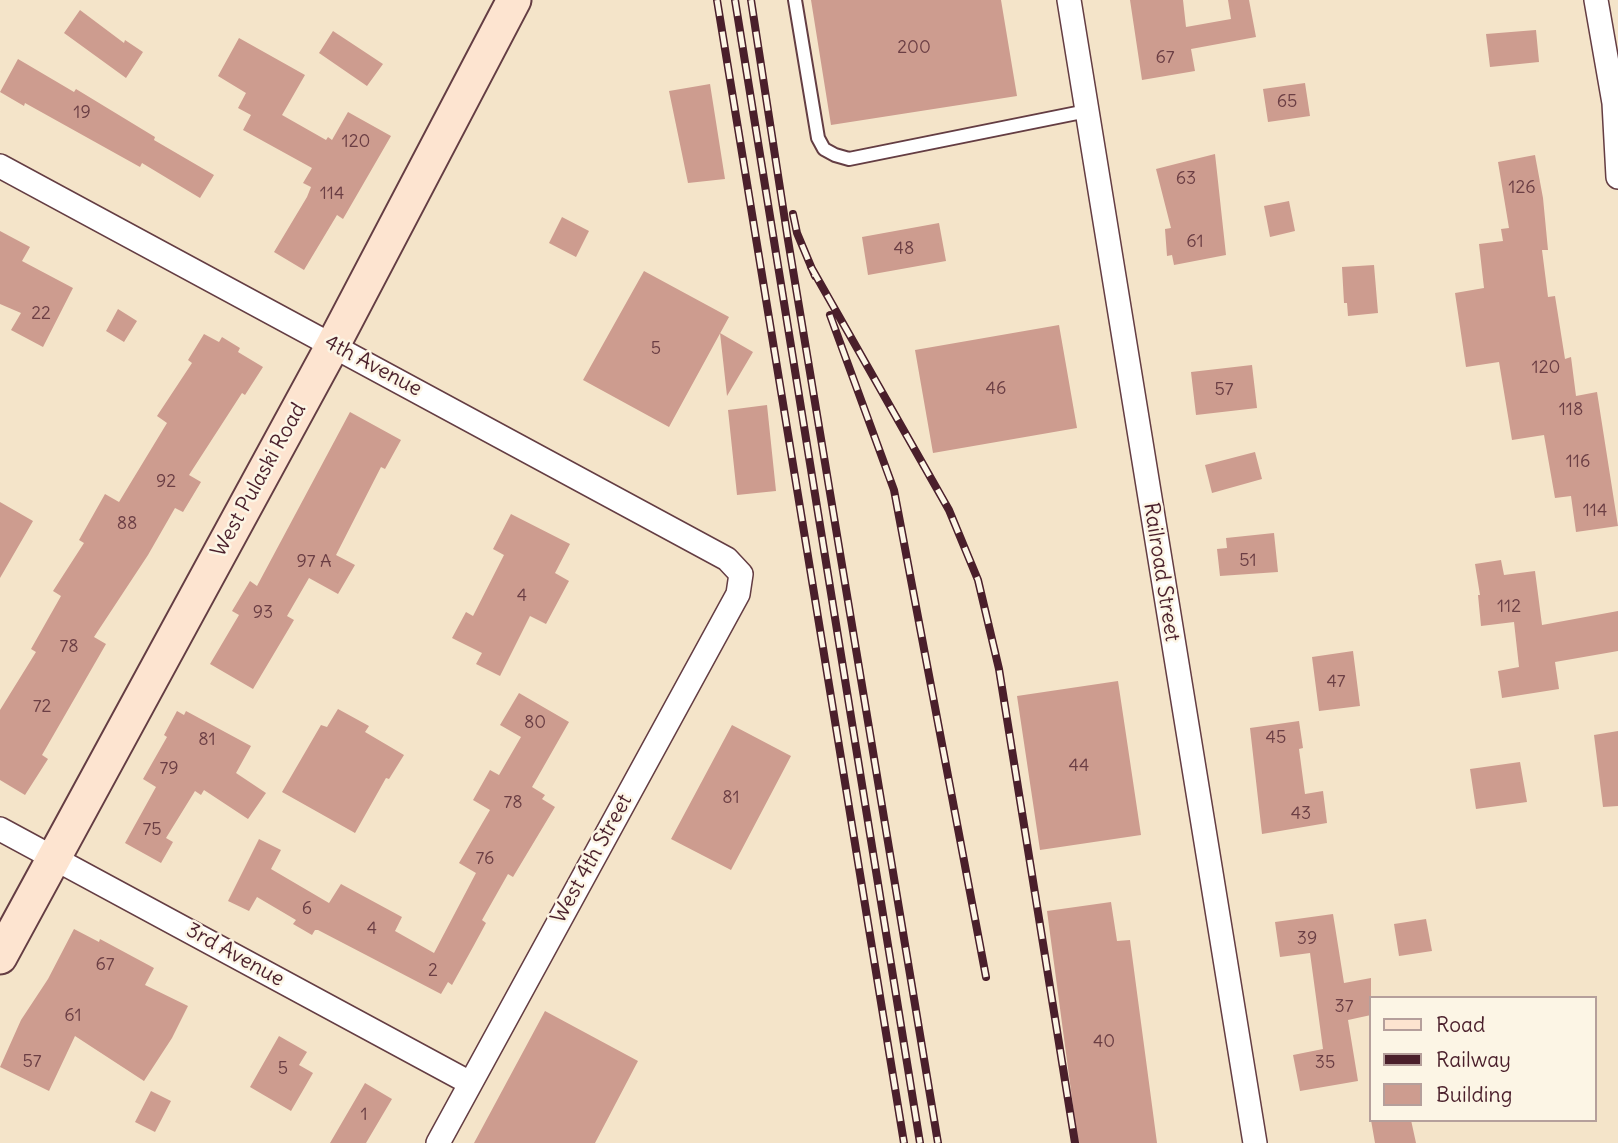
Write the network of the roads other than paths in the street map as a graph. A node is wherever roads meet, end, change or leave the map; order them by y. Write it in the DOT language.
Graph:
graph roads {
  1 [pos="514,0"];
  2 [pos="795,0"];
  3 [pos="1069,0"];
  4 [pos="1596,0"];
  5 [pos="1616,103"];
  6 [pos="1087,111"];
  7 [pos="0,166"];
  8 [pos="1618,177"];
  9 [pos="332,345"];
  10 [pos="741,574"];
  11 [pos="0,829"];
  12 [pos="53,856"];
  13 [pos="0,957"];
  14 [pos="470,1083"];
  15 [pos="438,1143"];
  16 [pos="1255,1143"];
  1 -- 9 [label="main road, West Pulaski Road"];
  2 -- 6 [label="lane"];
  3 -- 6 [label="street, Railroad Street"];
  4 -- 5 [label="street"];
  5 -- 8 [label="street"];
  6 -- 16 [label="street, Railroad Street"];
  7 -- 9 [label="street, 4th Avenue"];
  9 -- 10 [label="street, 4th Avenue"];
  9 -- 12 [label="main road, West Pulaski Road"];
  10 -- 14 [label="street, West 4th Street"];
  11 -- 12 [label="street, 3rd Avenue"];
  12 -- 13 [label="main road, West Pulaski Road"];
  12 -- 14 [label="street, 3rd Avenue"];
  14 -- 15 [label="street, West 4th Street"];
}
